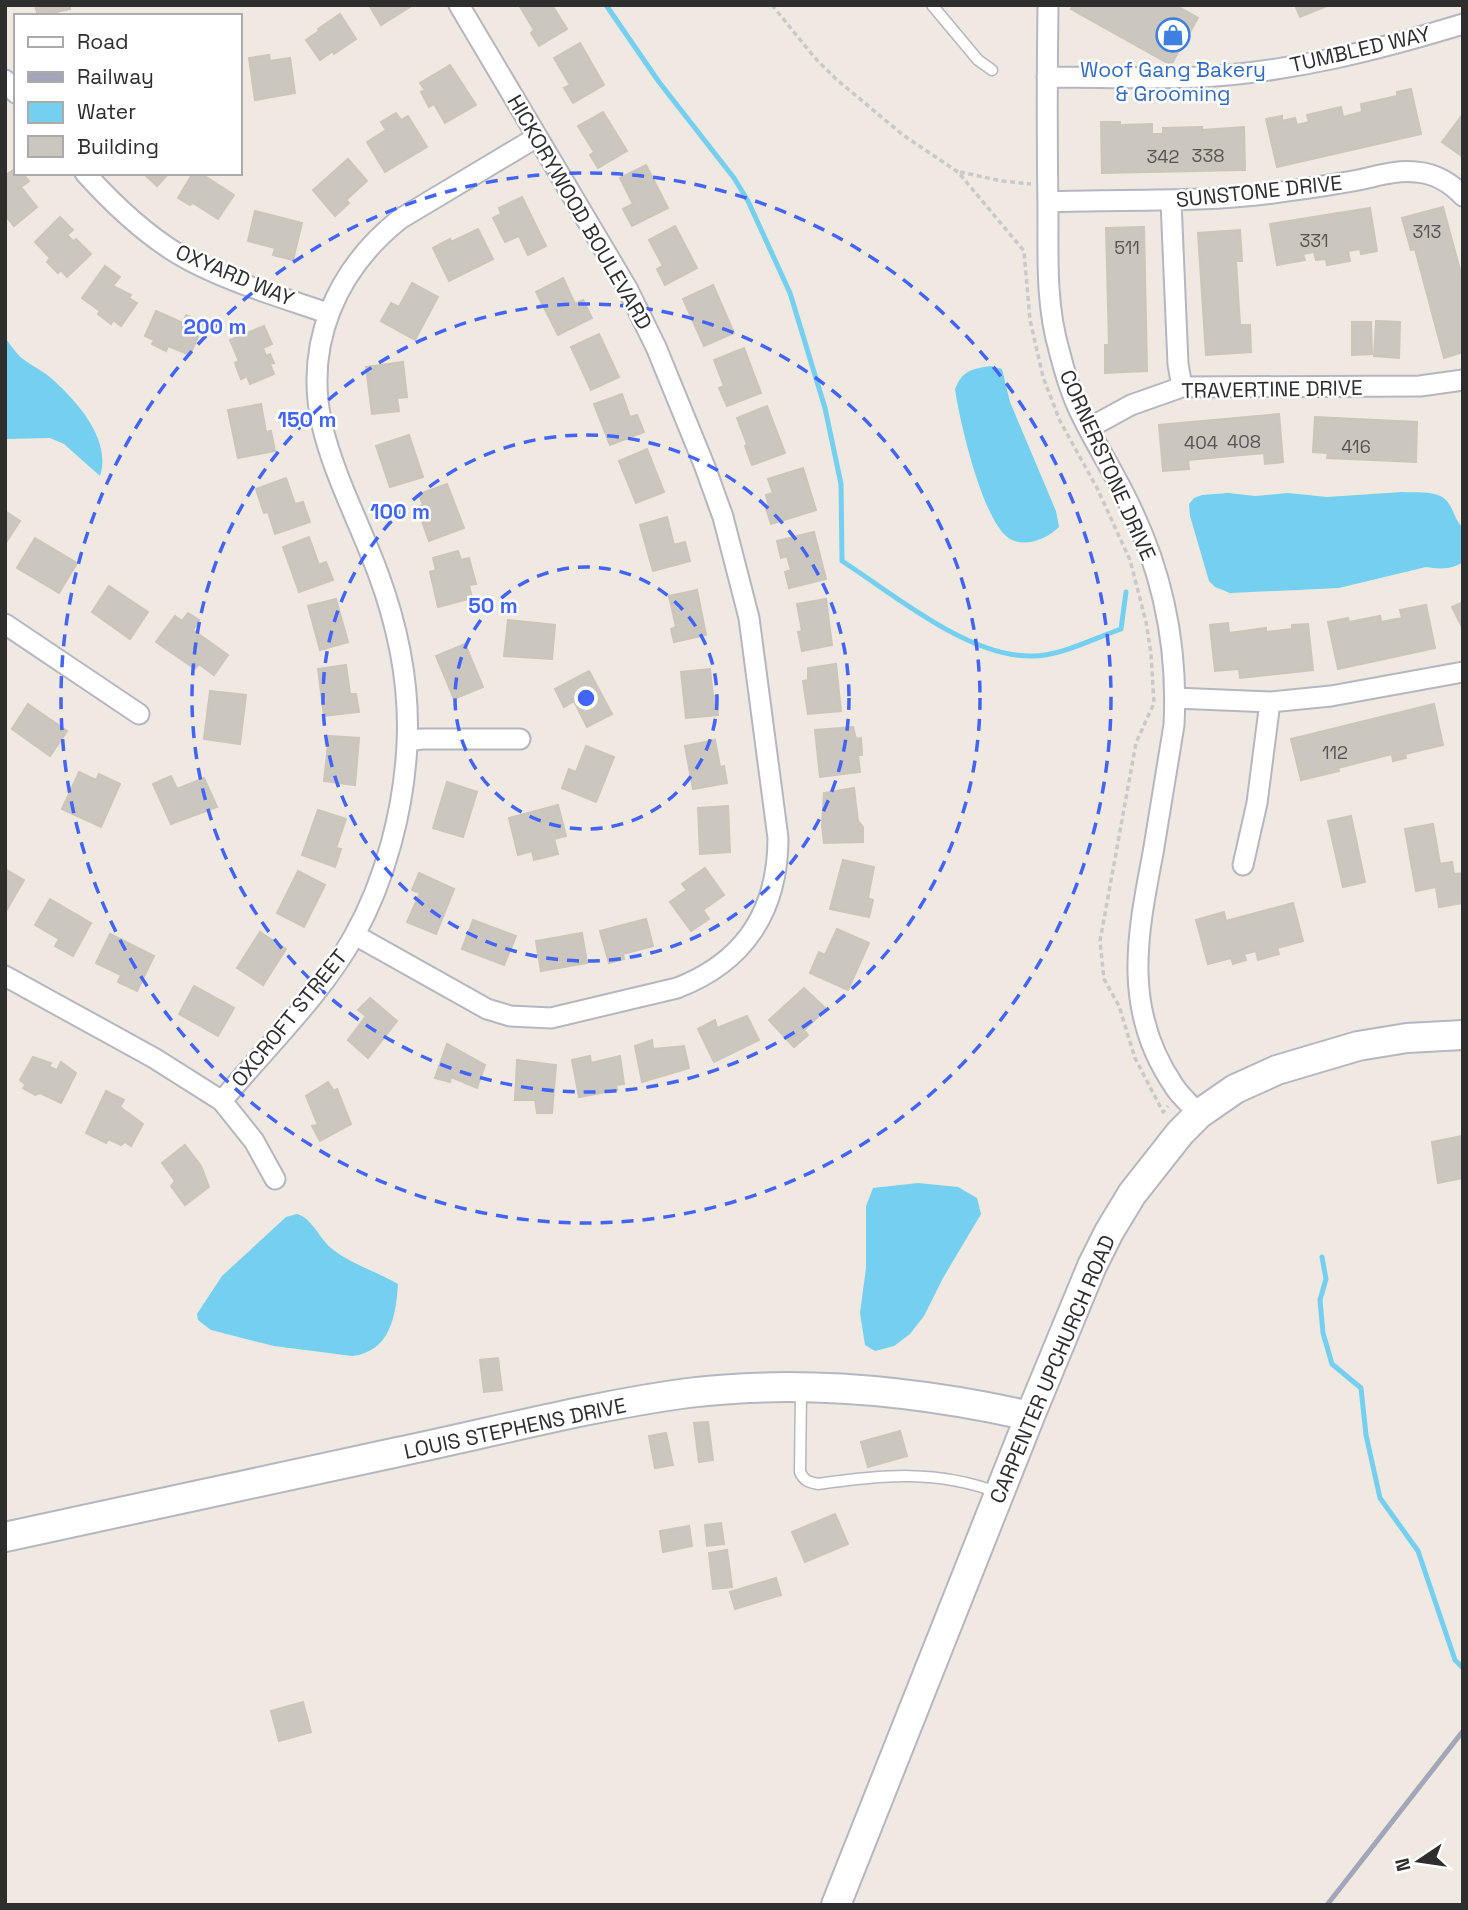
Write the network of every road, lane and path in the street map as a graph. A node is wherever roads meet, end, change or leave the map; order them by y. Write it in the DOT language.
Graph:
graph roads {
  1 [pos="459,5"];
  2 [pos="772,5"];
  3 [pos="932,5"];
  4 [pos="1048,5"];
  5 [pos="1463,24"];
  6 [pos="992,70"];
  7 [pos="1047,76"];
  8 [pos="537,137"];
  9 [pos="958,172"];
  10 [pos="87,175"];
  11 [pos="1035,184"];
  12 [pos="1463,196"];
  13 [pos="1171,201"];
  14 [pos="1048,202"];
  15 [pos="327,313"];
  16 [pos="1463,380"];
  17 [pos="1182,387"];
  18 [pos="1089,428"];
  19 [pos="5,624"];
  20 [pos="1463,672"];
  21 [pos="1175,698"];
  22 [pos="1270,702"];
  23 [pos="139,714"];
  24 [pos="520,739"];
  25 [pos="407,741"];
  26 [pos="1243,865"];
  27 [pos="355,935"];
  28 [pos="5,976"];
  29 [pos="1463,1035"];
  30 [pos="222,1101"];
  31 [pos="1163,1112"];
  32 [pos="1199,1114"];
  33 [pos="275,1179"];
  34 [pos="801,1387"];
  35 [pos="1030,1416"];
  36 [pos="999,1493"];
  37 [pos="5,1537"];
  38 [pos="836,1905"];
  1 -- 8 [label="street, HICKORYWOOD BOULEVARD"];
  2 -- 9 [label="path"];
  3 -- 6 [label="lane"];
  4 -- 7 [label="street, CORNERSTONE DRIVE"];
  5 -- 7 [label="street, TUMBLED WAY"];
  7 -- 14 [label="street, CORNERSTONE DRIVE"];
  8 -- 15 [label="street, OXCROFT STREET"];
  8 -- 27 [label="street, HICKORYWOOD BOULEVARD"];
  9 -- 11 [label="path"];
  9 -- 31 [label="path"];
  10 -- 15 [label="street, OXYARD WAY"];
  12 -- 13 [label="street, SUNSTONE DRIVE"];
  13 -- 14 [label="street, SUNSTONE DRIVE"];
  13 -- 17 [label="street"];
  14 -- 18 [label="street, CORNERSTONE DRIVE"];
  15 -- 25 [label="street, OXCROFT STREET"];
  16 -- 17 [label="street, TRAVERTINE DRIVE"];
  17 -- 18 [label="street, TRAVERTINE DRIVE"];
  18 -- 21 [label="street, CORNERSTONE DRIVE"];
  19 -- 23 [label="street"];
  20 -- 22 [label="street"];
  21 -- 22 [label="street"];
  21 -- 32 [label="street, CORNERSTONE DRIVE"];
  22 -- 26 [label="street"];
  24 -- 25 [label="street"];
  25 -- 27 [label="street, OXCROFT STREET"];
  27 -- 30 [label="street, OXCROFT STREET"];
  28 -- 30 [label="street"];
  29 -- 32 [label="street, CARPENTER UPCHURCH ROAD"];
  30 -- 33 [label="street"];
  32 -- 35 [label="street, CARPENTER UPCHURCH ROAD"];
  34 -- 35 [label="street, LOUIS STEPHENS DRIVE"];
  34 -- 36 [label="lane"];
  34 -- 37 [label="street, LOUIS STEPHENS DRIVE"];
  35 -- 36 [label="street, CARPENTER UPCHURCH ROAD"];
  36 -- 38 [label="street, CARPENTER UPCHURCH ROAD"];
}
